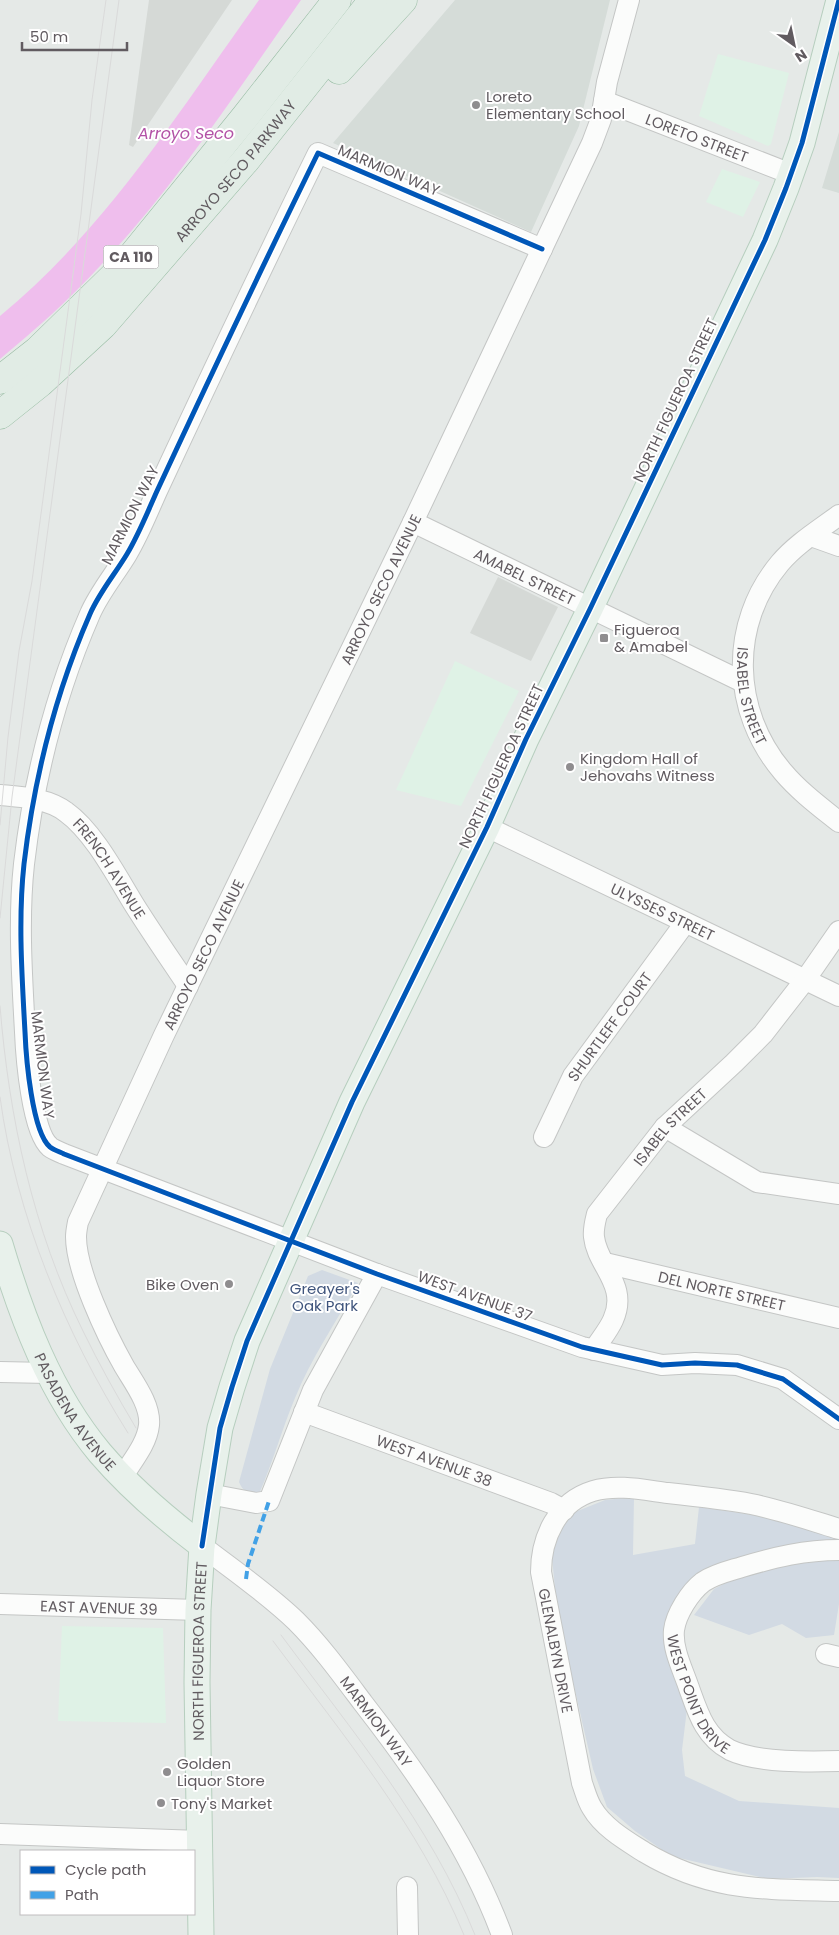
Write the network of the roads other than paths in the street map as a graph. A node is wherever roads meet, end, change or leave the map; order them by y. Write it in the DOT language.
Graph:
graph roads {
  1 [pos="327,0"];
  2 [pos="337,0"];
  3 [pos="374,0"];
  4 [pos="404,0"];
  5 [pos="628,0"];
  6 [pos="839,0"];
  7 [pos="604,101"];
  8 [pos="288,108"];
  9 [pos="245,117"];
  10 [pos="790,174"];
  11 [pos="542,248"];
  12 [pos="0,380"];
  13 [pos="0,415"];
  14 [pos="839,515"];
  15 [pos="413,522"];
  16 [pos="811,536"];
  17 [pos="839,546"];
  18 [pos="590,609"];
  19 [pos="743,682"];
  20 [pos="0,795"];
  21 [pos="34,799"];
  22 [pos="839,822"];
  23 [pos="487,827"];
  24 [pos="685,923"];
  25 [pos="839,930"];
  26 [pos="805,980"];
  27 [pos="188,986"];
  28 [pos="839,996"];
  29 [pos="665,1127"];
  30 [pos="544,1137"];
  31 [pos="103,1169"];
  32 [pos="839,1194"];
  33 [pos="292,1242"];
  34 [pos="0,1244"];
  35 [pos="605,1263"];
  36 [pos="377,1274"];
  37 [pos="839,1318"];
  38 [pos="594,1350"];
  39 [pos="0,1372"];
  40 [pos="48,1373"];
  41 [pos="304,1412"];
  42 [pos="839,1419"];
  43 [pos="123,1476"];
  44 [pos="208,1494"];
  45 [pos="564,1510"];
  46 [pos="839,1529"];
  47 [pos="202,1546"];
  48 [pos="839,1550"];
  49 [pos="0,1604"];
  50 [pos="198,1610"];
  51 [pos="839,1761"];
  52 [pos="0,1834"];
  53 [pos="200,1841"];
  54 [pos="407,1887"];
  55 [pos="839,1891"];
  56 [pos="201,1935"];
  57 [pos="408,1935"];
  58 [pos="502,1935"];
  1 -- 9 [label="highway"];
  2 -- 9 [label="highway, ARROYO SECO PARKWAY / CA 110"];
  3 -- 8 [label="highway, ARROYO SECO PARKWAY / CA 110"];
  4 -- 8 [label="highway"];
  5 -- 7 [label="street, ARROYO SECO AVENUE"];
  6 -- 10 [label="main road, NORTH FIGUEROA STREET"];
  7 -- 10 [label="street, LORETO STREET"];
  7 -- 11 [label="street, ARROYO SECO AVENUE"];
  8 -- 13 [label="highway, ARROYO SECO PARKWAY / CA 110"];
  9 -- 12 [label="highway, ARROYO SECO PARKWAY / CA 110"];
  10 -- 18 [label="main road, NORTH FIGUEROA STREET"];
  11 -- 15 [label="street, ARROYO SECO AVENUE"];
  11 -- 21 [label="street, MARMION WAY"];
  14 -- 16 [label="street, ISABEL STREET"];
  15 -- 18 [label="street, AMABEL STREET"];
  15 -- 27 [label="street, ARROYO SECO AVENUE"];
  16 -- 17 [label="street"];
  16 -- 19 [label="street, ISABEL STREET"];
  18 -- 19 [label="street, AMABEL STREET"];
  18 -- 23 [label="main road, NORTH FIGUEROA STREET"];
  19 -- 22 [label="street, ISABEL STREET"];
  20 -- 21 [label="street, FRENCH AVENUE"];
  21 -- 27 [label="street, FRENCH AVENUE"];
  21 -- 31 [label="street, MARMION WAY"];
  23 -- 24 [label="street, ULYSSES STREET"];
  23 -- 33 [label="main road, NORTH FIGUEROA STREET"];
  24 -- 26 [label="street, ULYSSES STREET"];
  24 -- 30 [label="street, SHURTLEFF COURT"];
  25 -- 26 [label="street, ISABEL STREET"];
  26 -- 28 [label="street, ULYSSES STREET"];
  26 -- 29 [label="street, ISABEL STREET"];
  27 -- 31 [label="street, ARROYO SECO AVENUE"];
  29 -- 32 [label="street"];
  29 -- 35 [label="street, ISABEL STREET"];
  31 -- 33 [label="street, WEST AVENUE 37"];
  31 -- 43 [label="street"];
  33 -- 36 [label="street, WEST AVENUE 37"];
  33 -- 44 [label="main road, NORTH FIGUEROA STREET"];
  34 -- 40 [label="main road, PASADENA AVENUE"];
  35 -- 37 [label="street, DEL NORTE STREET"];
  35 -- 38 [label="street, ISABEL STREET"];
  36 -- 38 [label="street, WEST AVENUE 37"];
  36 -- 41 [label="street"];
  38 -- 42 [label="street, WEST AVENUE 37"];
  39 -- 40 [label="street"];
  40 -- 43 [label="main road, PASADENA AVENUE"];
  41 -- 44 [label="street"];
  41 -- 45 [label="street, WEST AVENUE 38"];
  43 -- 47 [label="main road, PASADENA AVENUE"];
  44 -- 47 [label="main road, NORTH FIGUEROA STREET"];
  45 -- 46 [label="street, GLENALBYN DRIVE"];
  45 -- 55 [label="street, GLENALBYN DRIVE"];
  47 -- 50 [label="main road, NORTH FIGUEROA STREET"];
  47 -- 58 [label="street, MARMION WAY"];
  48 -- 51 [label="street, WEST POINT DRIVE"];
  49 -- 50 [label="street, EAST AVENUE 39"];
  50 -- 53 [label="main road, NORTH FIGUEROA STREET"];
  52 -- 53 [label="street"];
  53 -- 56 [label="main road, NORTH FIGUEROA STREET"];
  54 -- 57 [label="street"];
}
